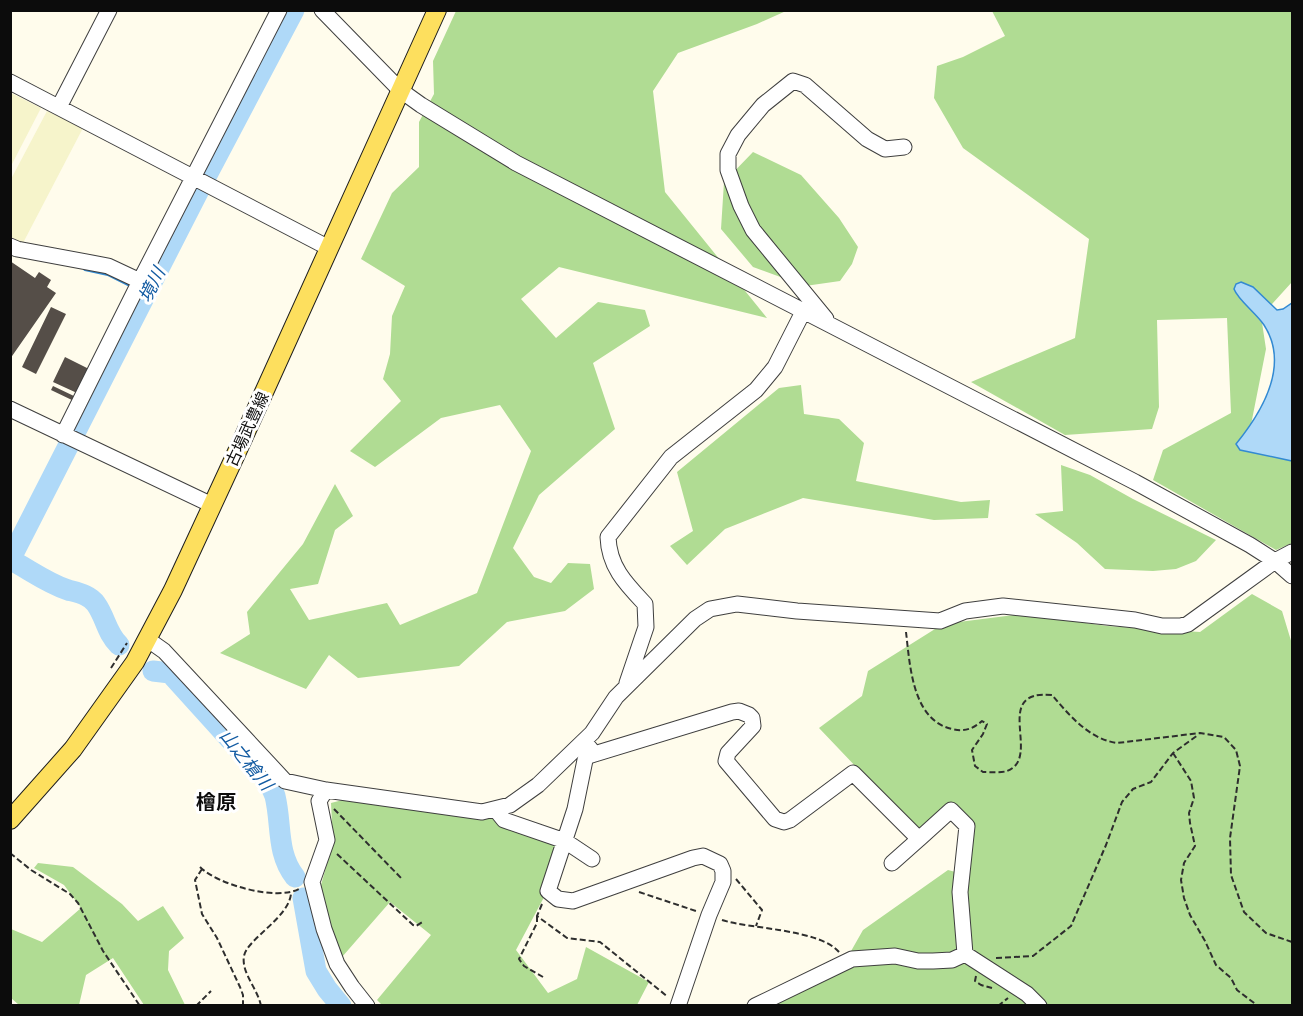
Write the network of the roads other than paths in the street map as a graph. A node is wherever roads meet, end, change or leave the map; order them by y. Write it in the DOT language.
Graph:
graph roads {
  1 [pos="109,10"];
  2 [pos="279,10"];
  3 [pos="322,10"];
  4 [pos="437,10"];
  5 [pos="10,82"];
  6 [pos="400,90"];
  7 [pos="59,107"];
  8 [pos="904,147"];
  9 [pos="195,178"];
  10 [pos="10,246"];
  11 [pos="329,248"];
  12 [pos="140,281"];
  13 [pos="804,310"];
  14 [pos="834,328"];
  15 [pos="10,409"];
  16 [pos="64,435"];
  17 [pos="212,506"];
  18 [pos="1293,552"];
  19 [pos="1275,561"];
  20 [pos="1293,576"];
  21 [pos="138,640"];
  22 [pos="625,688"];
  23 [pos="592,733"];
  24 [pos="586,758"];
  25 [pos="557,766"];
  26 [pos="328,798"];
  27 [pos="496,810"];
  28 [pos="10,820"];
  29 [pos="919,839"];
  30 [pos="566,841"];
  31 [pos="592,859"];
  32 [pos="892,863"];
  33 [pos="972,958"];
  34 [pos="679,1003"];
  35 [pos="367,1005"];
  36 [pos="755,1005"];
  37 [pos="1039,1005"];
  1 -- 7 [label="street"];
  2 -- 9 [label="street"];
  3 -- 6 [label="street"];
  4 -- 6 [label="main road, 古場武豊線"];
  5 -- 7 [label="street"];
  6 -- 11 [label="main road, 古場武豊線"];
  6 -- 13 [label="street"];
  7 -- 9 [label="street"];
  8 -- 14 [label="street"];
  9 -- 11 [label="street"];
  9 -- 12 [label="street"];
  10 -- 12 [label="street"];
  11 -- 17 [label="main road, 古場武豊線"];
  12 -- 16 [label="street"];
  13 -- 14 [label="street"];
  13 -- 22 [label="street"];
  14 -- 19 [label="street"];
  15 -- 16 [label="street"];
  16 -- 17 [label="street"];
  17 -- 21 [label="main road, 古場武豊線"];
  18 -- 19 [label="street"];
  19 -- 20 [label="street"];
  19 -- 22 [label="street"];
  21 -- 26 [label="street"];
  21 -- 28 [label="main road, 古場武豊線"];
  22 -- 23 [label="street"];
  23 -- 24 [label="street"];
  23 -- 25 [label="street"];
  24 -- 25 [label="street"];
  24 -- 29 [label="street"];
  24 -- 30 [label="street"];
  25 -- 27 [label="street"];
  26 -- 27 [label="street"];
  26 -- 35 [label="street"];
  27 -- 30 [label="street"];
  29 -- 32 [label="street"];
  29 -- 33 [label="street"];
  30 -- 31 [label="street"];
  30 -- 34 [label="street"];
  33 -- 36 [label="street"];
  33 -- 37 [label="street"];
}
